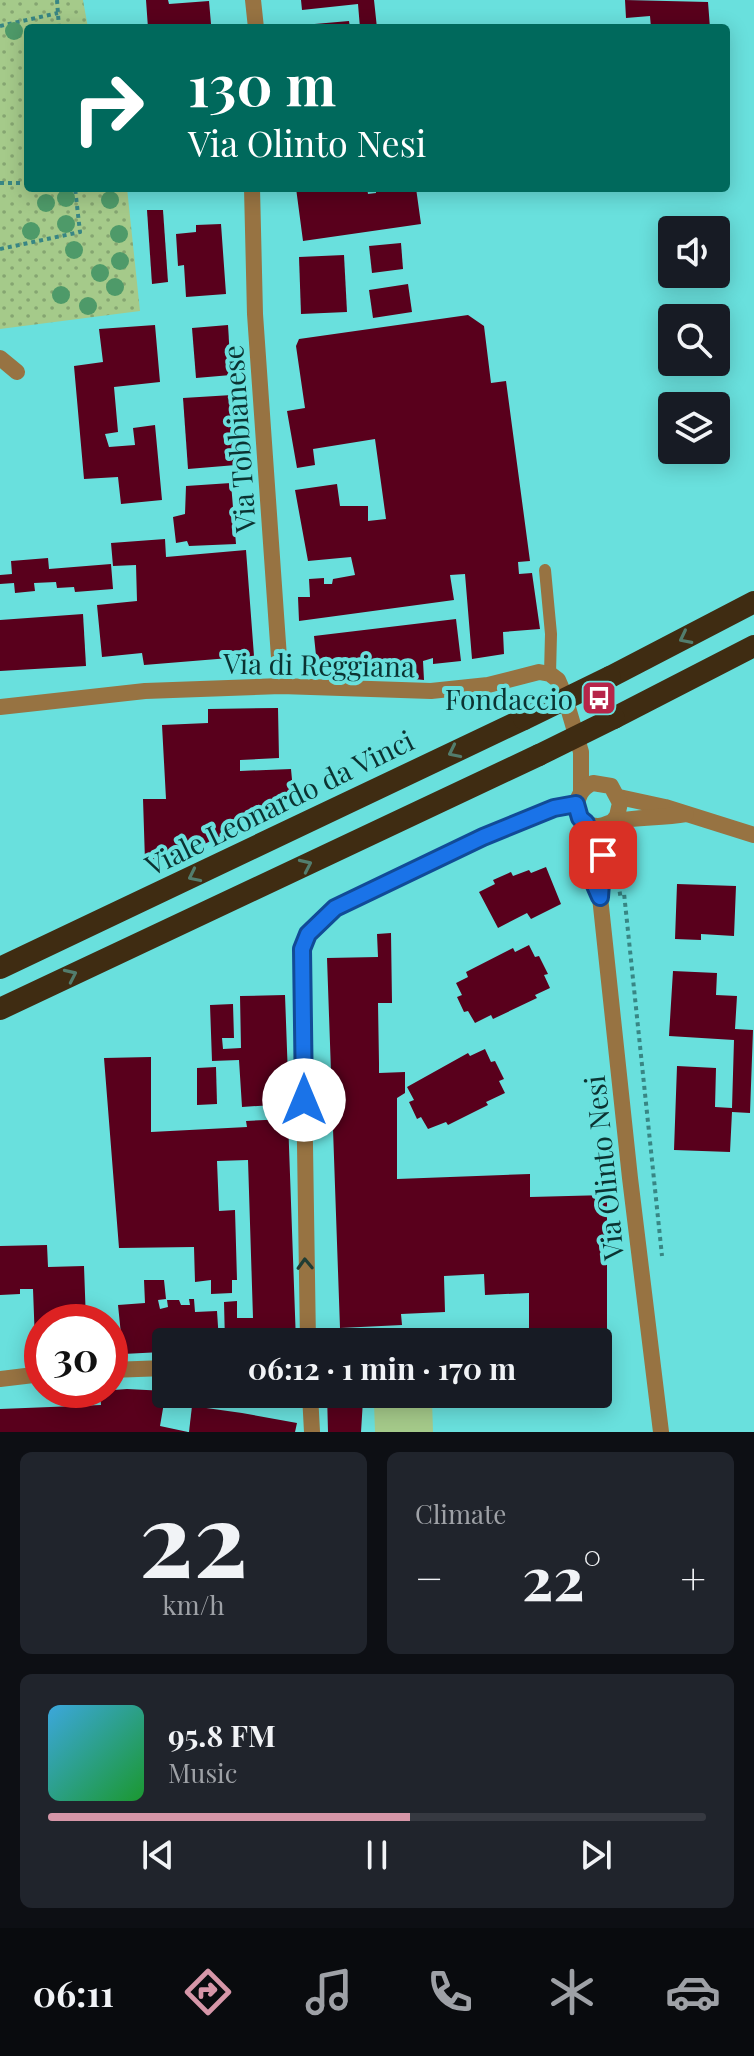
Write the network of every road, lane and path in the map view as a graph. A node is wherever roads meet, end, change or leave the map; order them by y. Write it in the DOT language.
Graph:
graph roads {
  1 [pos="57,0"];
  2 [pos="253,0"];
  3 [pos="58,13"];
  4 [pos="59,24"];
  5 [pos="256,24"];
  6 [pos="0,26"];
  7 [pos="0,183"];
  8 [pos="24,183"];
  9 [pos="75,192"];
  10 [pos="252,192"];
  11 [pos="0,249"];
  12 [pos="0,358"];
  13 [pos="17,372"];
  14 [pos="545,570"];
  15 [pos="754,602"];
  16 [pos="754,646"];
  17 [pos="550,674"];
  18 [pos="281,686"];
  19 [pos="0,707"];
  20 [pos="581,752"];
  21 [pos="606,783"];
  22 [pos="578,797"];
  23 [pos="619,797"];
  24 [pos="686,814"];
  25 [pos="600,823"];
  26 [pos="754,835"];
  27 [pos="600,897"];
  28 [pos="0,968"];
  29 [pos="0,1009"];
  30 [pos="663,1270"];
  31 [pos="308,1328"];
  32 [pos="152,1368"];
  33 [pos="128,1369"];
  34 [pos="24,1376"];
  35 [pos="0,1379"];
  36 [pos="311,1408"];
  37 [pos="312,1432"];
  38 [pos="661,1432"];
  1 -- 3 [label="path"];
  2 -- 5 [label="street"];
  3 -- 4 [label="path"];
  3 -- 6 [label="path"];
  7 -- 8 [label="path"];
  9 -- 11 [label="path"];
  10 -- 18 [label="street, Via Tobbianese"];
  12 -- 13 [label="street"];
  14 -- 17 [label="lane"];
  15 -- 28 [label="highway, Viale Leonardo da Vinci, one-way, bridge"];
  29 -- 16 [label="highway, one-way, bridge"];
  17 -- 18 [label="street, Via di Reggiana"];
  17 -- 20 [label="street"];
  18 -- 19 [label="street, Via di Reggiana"];
  20 -- 21 [label="street"];
  20 -- 22 [label="street"];
  21 -- 22 [label="street"];
  21 -- 23 [label="street"];
  22 -- 25 [label="street"];
  31 -- 22 [label="street, one-way"];
  23 -- 24 [label="street"];
  23 -- 25 [label="street"];
  24 -- 25 [label="street"];
  24 -- 26 [label="street"];
  25 -- 27 [label="street, Via Olinto Nesi"];
  27 -- 30 [label="path"];
  27 -- 38 [label="street, Via Olinto Nesi"];
  32 -- 33 [label="street"];
  34 -- 35 [label="street"];
  36 -- 37 [label="street"];
}
